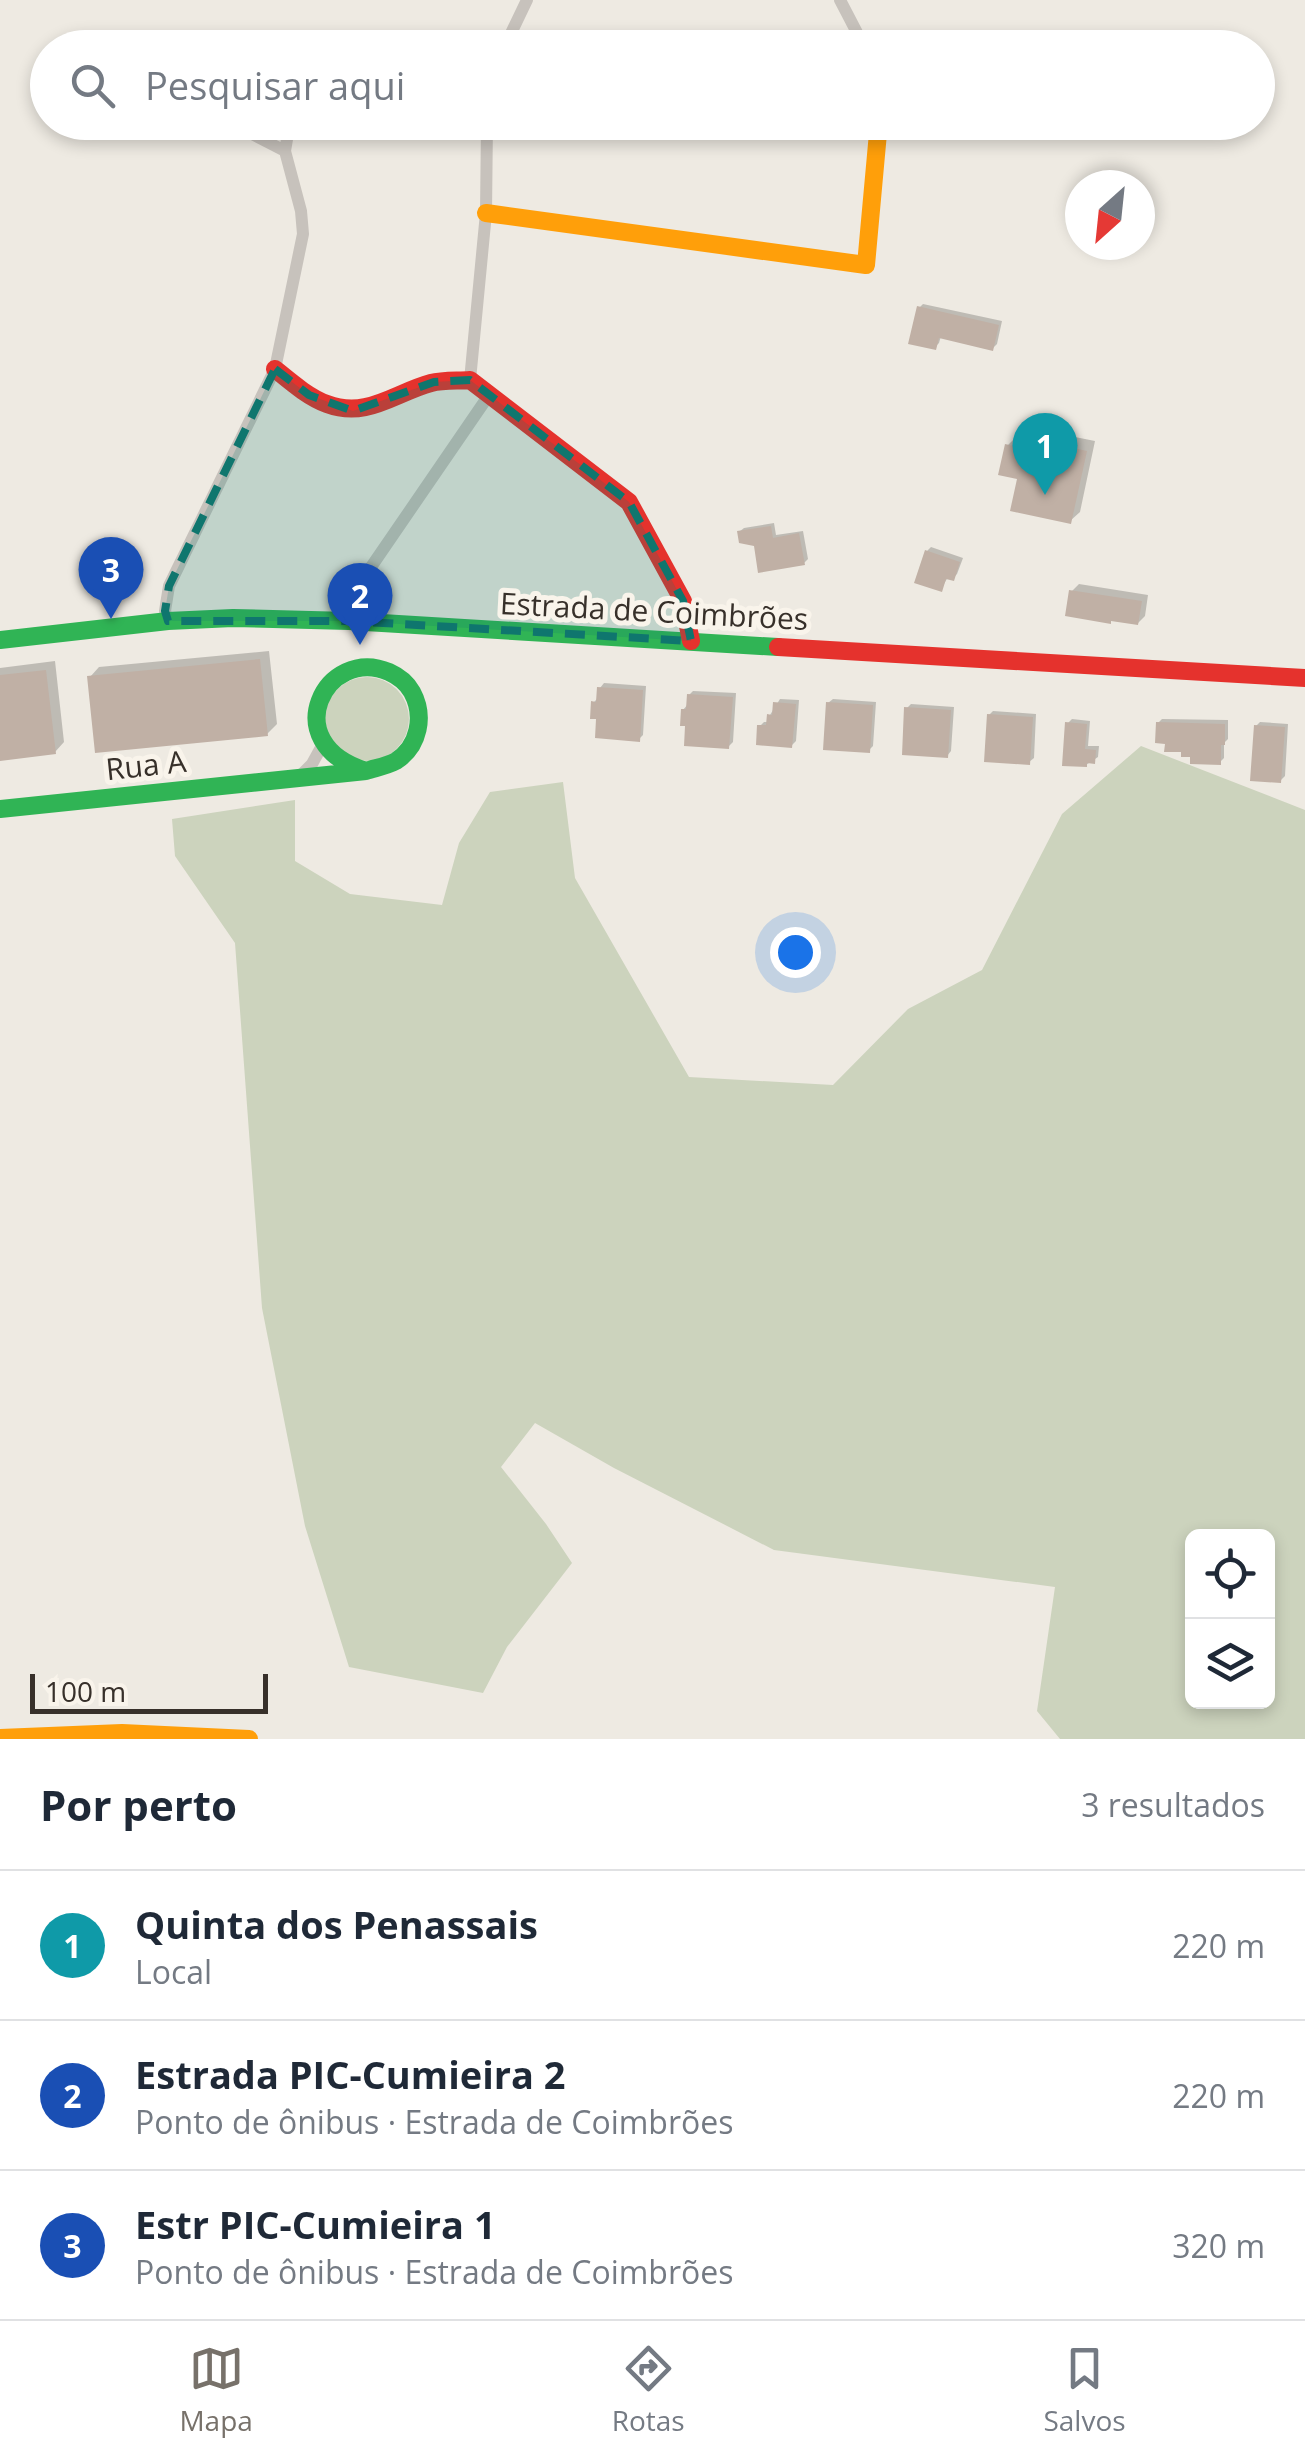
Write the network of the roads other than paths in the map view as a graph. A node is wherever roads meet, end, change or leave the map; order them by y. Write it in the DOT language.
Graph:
graph roads {
  1 [pos="527,0"];
  2 [pos="840,0"];
  3 [pos="513,30"];
  4 [pos="856,30"];
  5 [pos="263,140"];
  6 [pos="286,140"];
  7 [pos="487,140"];
  8 [pos="877,140"];
  9 [pos="284,151"];
  10 [pos="486,214"];
  11 [pos="275,369"];
  12 [pos="470,380"];
  13 [pos="490,395"];
  14 [pos="168,621"];
  15 [pos="349,621"];
  16 [pos="0,640"];
  17 [pos="691,642"];
  18 [pos="1305,678"];
  19 [pos="323,744"];
  20 [pos="366,770"];
  21 [pos="299,777"];
  22 [pos="0,809"];
  23 [pos="0,1738"];
  24 [pos="249,1739"];
  1 -- 3 [label="street"];
  2 -- 4 [label="street"];
  5 -- 9 [label="street"];
  6 -- 9 [label="street"];
  7 -- 10 [label="street"];
  8 -- 10 [label="main road"];
  9 -- 11 [label="street"];
  10 -- 12 [label="street"];
  11 -- 12 [label="main road"];
  11 -- 14 [label="street"];
  12 -- 13 [label="main road"];
  13 -- 15 [label="street"];
  13 -- 17 [label="main road"];
  14 -- 15 [label="main road, Estrada de Coimbrões"];
  14 -- 16 [label="main road, Estrada de Coimbrões"];
  15 -- 17 [label="main road, Estrada de Coimbrões"];
  17 -- 18 [label="main road, Estrada de Coimbrões"];
  19 -- 20 [label="main road"];
  19 -- 20 [label="main road"];
  19 -- 21 [label="street"];
  20 -- 21 [label="main road, Rua A"];
  21 -- 22 [label="main road, Rua A"];
  23 -- 24 [label="main road"];
}
